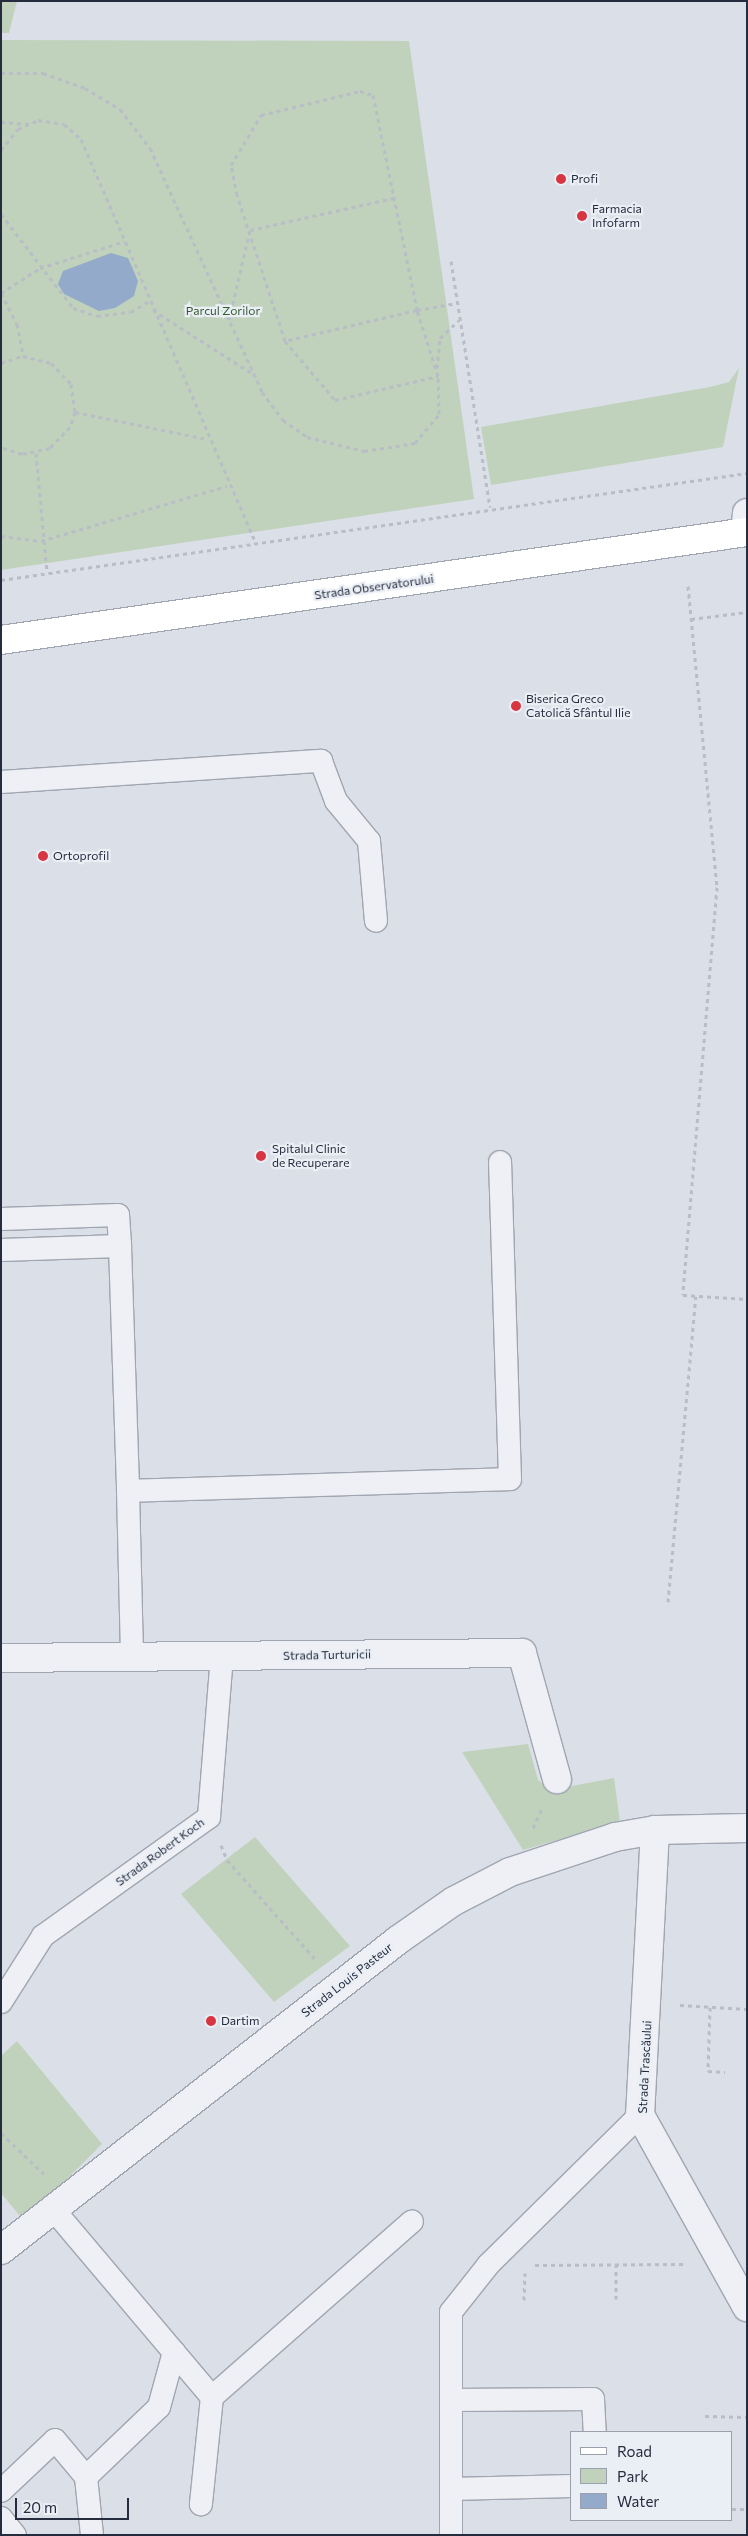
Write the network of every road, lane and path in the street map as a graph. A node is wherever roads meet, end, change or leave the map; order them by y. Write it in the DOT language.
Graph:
graph roads {
  1 [pos="1,73"];
  2 [pos="1,122"];
  3 [pos="29,124"];
  4 [pos="1,150"];
  5 [pos="393,198"];
  6 [pos="1,214"];
  7 [pos="250,230"];
  8 [pos="125,241"];
  9 [pos="451,261"];
  10 [pos="40,268"];
  11 [pos="1,293"];
  12 [pos="149,301"];
  13 [pos="456,303"];
  14 [pos="152,310"];
  15 [pos="417,310"];
  16 [pos="228,320"];
  17 [pos="459,320"];
  18 [pos="285,341"];
  19 [pos="23,356"];
  20 [pos="1,363"];
  21 [pos="253,374"];
  22 [pos="438,376"];
  23 [pos="75,412"];
  24 [pos="208,439"];
  25 [pos="1,447"];
  26 [pos="36,453"];
  27 [pos="747,473"];
  28 [pos="228,486"];
  29 [pos="490,507"];
  30 [pos="746,525"];
  31 [pos="1,536"];
  32 [pos="41,542"];
  33 [pos="255,542"];
  34 [pos="47,572"];
  35 [pos="1,580"];
  36 [pos="688,586"];
  37 [pos="747,612"];
  38 [pos="691,619"];
  39 [pos="1,640"];
  40 [pos="1,782"];
  41 [pos="376,921"];
  42 [pos="500,1162"];
  43 [pos="1,1219"];
  44 [pos="120,1246"];
  45 [pos="1,1250"];
  46 [pos="696,1296"];
  47 [pos="747,1299"];
  48 [pos="128,1492"];
  49 [pos="668,1602"];
  50 [pos="132,1657"];
  51 [pos="222,1657"];
  52 [pos="1,1658"];
  53 [pos="556,1779"];
  54 [pos="209,1817"];
  55 [pos="747,1828"];
  56 [pos="655,1830"];
  57 [pos="345,1982"];
  58 [pos="1,2002"];
  59 [pos="747,2009"];
  60 [pos="725,2072"];
  61 [pos="640,2115"];
  62 [pos="1,2133"];
  63 [pos="25,2158"];
  64 [pos="53,2209"];
  65 [pos="412,2221"];
  66 [pos="1,2250"];
  67 [pos="616,2264"];
  68 [pos="723,2264"];
  69 [pos="616,2299"];
  70 [pos="524,2300"];
  71 [pos="747,2307"];
  72 [pos="174,2352"];
  73 [pos="212,2397"];
  74 [pos="451,2400"];
  75 [pos="705,2416"];
  76 [pos="747,2417"];
  77 [pos="595,2431"];
  78 [pos="86,2477"];
  79 [pos="570,2486"];
  80 [pos="451,2489"];
  81 [pos="1,2491"];
  82 [pos="201,2504"];
  83 [pos="733,2509"];
  84 [pos="747,2509"];
  85 [pos="1,2518"];
  86 [pos="15,2535"];
  87 [pos="92,2535"];
  88 [pos="451,2535"];
  1 -- 16 [label="path"];
  2 -- 3 [label="path"];
  3 -- 4 [label="path"];
  3 -- 8 [label="path"];
  5 -- 7 [label="path"];
  5 -- 7 [label="path"];
  5 -- 15 [label="path"];
  6 -- 10 [label="path"];
  7 -- 16 [label="path"];
  7 -- 18 [label="path"];
  8 -- 10 [label="path"];
  8 -- 12 [label="path"];
  9 -- 13 [label="path"];
  10 -- 11 [label="path"];
  10 -- 12 [label="path"];
  11 -- 19 [label="path"];
  12 -- 14 [label="path"];
  13 -- 15 [label="path"];
  13 -- 17 [label="path"];
  14 -- 21 [label="path"];
  14 -- 24 [label="path"];
  15 -- 18 [label="path"];
  15 -- 22 [label="path"];
  16 -- 21 [label="path"];
  17 -- 22 [label="path"];
  17 -- 29 [label="path"];
  18 -- 22 [label="path"];
  19 -- 20 [label="path"];
  19 -- 23 [label="path"];
  21 -- 22 [label="path"];
  23 -- 24 [label="path"];
  23 -- 26 [label="path"];
  24 -- 28 [label="path"];
  25 -- 26 [label="path"];
  26 -- 32 [label="path"];
  27 -- 29 [label="path"];
  28 -- 32 [label="path"];
  28 -- 33 [label="path"];
  29 -- 33 [label="path"];
  30 -- 39 [label="main road, Strada Observatorului"];
  31 -- 32 [label="path"];
  32 -- 34 [label="path"];
  33 -- 34 [label="path"];
  34 -- 35 [label="path"];
  36 -- 38 [label="path"];
  37 -- 38 [label="path"];
  38 -- 46 [label="path"];
  40 -- 41 [label="lane"];
  42 -- 48 [label="lane"];
  43 -- 44 [label="lane"];
  44 -- 45 [label="lane"];
  44 -- 48 [label="lane"];
  46 -- 47 [label="path"];
  46 -- 49 [label="path"];
  48 -- 50 [label="lane"];
  50 -- 51 [label="street, Strada Turturicii"];
  50 -- 52 [label="street, Strada Turturicii"];
  51 -- 53 [label="street, Strada Turturicii"];
  51 -- 54 [label="lane, Strada Robert Koch"];
  54 -- 57 [label="path"];
  54 -- 58 [label="lane, Strada Robert Koch"];
  55 -- 56 [label="street, Strada Louis Pasteur"];
  56 -- 57 [label="street, Strada Louis Pasteur"];
  56 -- 61 [label="street, Strada Trascăului"];
  57 -- 64 [label="street, Strada Louis Pasteur"];
  59 -- 60 [label="path"];
  61 -- 68 [label="street, Strada Trascăului"];
  61 -- 74 [label="lane"];
  62 -- 63 [label="path"];
  64 -- 66 [label="street, Strada Louis Pasteur"];
  64 -- 72 [label="lane"];
  65 -- 73 [label="lane"];
  67 -- 68 [label="path"];
  67 -- 69 [label="path"];
  67 -- 70 [label="path"];
  68 -- 71 [label="street, Strada Trascăului"];
  72 -- 73 [label="lane"];
  72 -- 78 [label="lane"];
  73 -- 82 [label="lane"];
  74 -- 77 [label="lane"];
  74 -- 80 [label="lane"];
  75 -- 76 [label="path"];
  78 -- 81 [label="lane"];
  78 -- 87 [label="lane"];
  79 -- 80 [label="lane"];
  80 -- 88 [label="lane"];
  83 -- 84 [label="path"];
  85 -- 86 [label="lane"];
}
